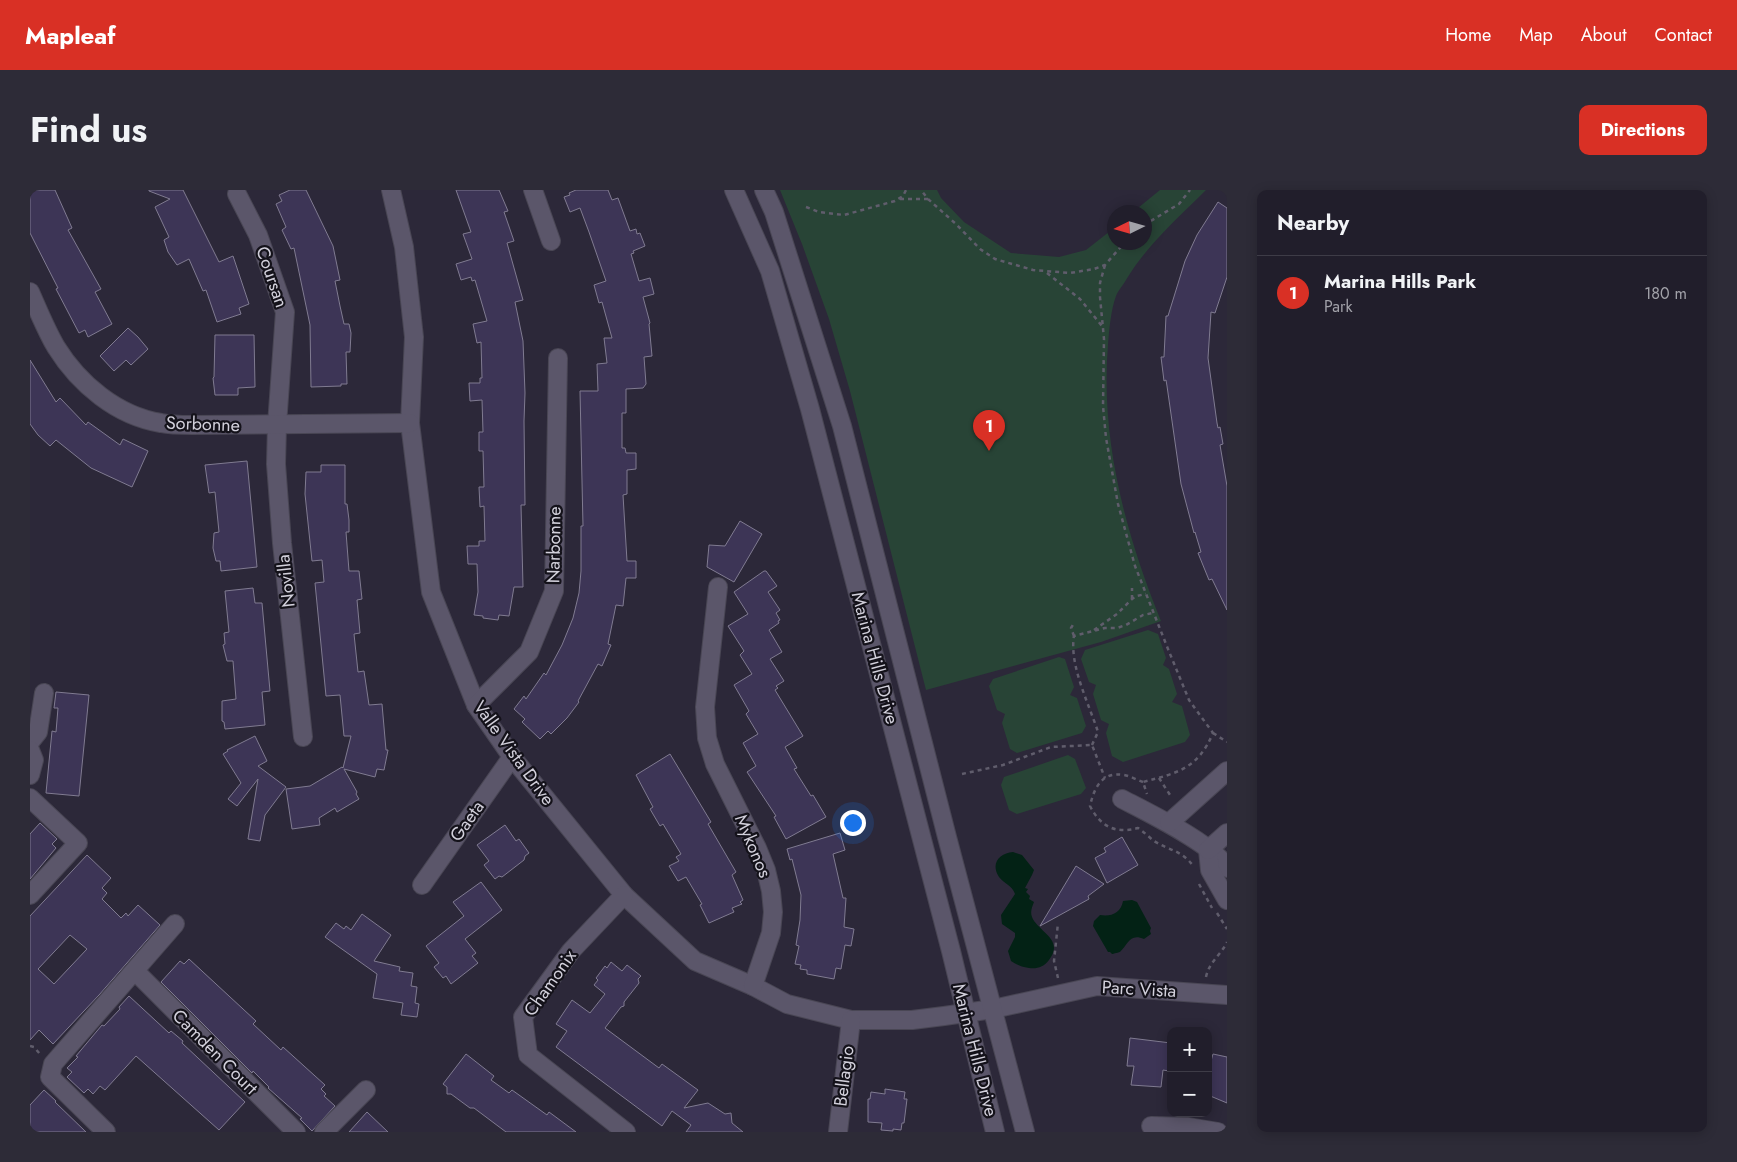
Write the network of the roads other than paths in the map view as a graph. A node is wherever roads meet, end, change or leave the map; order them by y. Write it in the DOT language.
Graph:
graph roads {
  1 [pos="390,190"];
  2 [pos="533,190"];
  3 [pos="734,190"];
  4 [pos="764,190"];
  5 [pos="237,194"];
  6 [pos="551,241"];
  7 [pos="30,292"];
  8 [pos="558,358"];
  9 [pos="410,423"];
  10 [pos="277,425"];
  11 [pos="718,587"];
  12 [pos="44,693"];
  13 [pos="476,705"];
  14 [pos="303,736"];
  15 [pos="30,742"];
  16 [pos="30,750"];
  17 [pos="512,757"];
  18 [pos="1227,771"];
  19 [pos="30,775"];
  20 [pos="30,798"];
  21 [pos="1122,799"];
  22 [pos="1169,823"];
  23 [pos="1227,833"];
  24 [pos="1208,850"];
  25 [pos="1227,868"];
  26 [pos="422,885"];
  27 [pos="30,895"];
  28 [pos="624,895"];
  29 [pos="1227,900"];
  30 [pos="175,924"];
  31 [pos="135,971"];
  32 [pos="754,986"];
  33 [pos="1227,995"];
  34 [pos="994,1009"];
  35 [pos="966,1013"];
  36 [pos="851,1020"];
  37 [pos="366,1090"];
  38 [pos="1152,1126"];
  39 [pos="106,1132"];
  40 [pos="296,1132"];
  41 [pos="324,1132"];
  42 [pos="626,1132"];
  43 [pos="838,1132"];
  44 [pos="995,1132"];
  45 [pos="1025,1132"];
  46 [pos="1218,1132"];
  1 -- 9 [label="street, Valle Vista Drive"];
  2 -- 6 [label="street"];
  3 -- 35 [label="street, Marina Hills Drive"];
  4 -- 34 [label="street, Marina Hills Drive"];
  5 -- 10 [label="street, Coursan"];
  7 -- 10 [label="street, Sorbonne"];
  8 -- 13 [label="street, Narbonne"];
  9 -- 10 [label="street, Sorbonne"];
  9 -- 13 [label="street, Valle Vista Drive"];
  10 -- 14 [label="street, Novilla"];
  11 -- 32 [label="street, Mykonos"];
  12 -- 15 [label="street"];
  13 -- 17 [label="street, Valle Vista Drive"];
  16 -- 19 [label="street"];
  17 -- 26 [label="street, Gaeta"];
  17 -- 28 [label="street, Valle Vista Drive"];
  18 -- 22 [label="street"];
  20 -- 27 [label="street"];
  21 -- 22 [label="street"];
  22 -- 24 [label="street"];
  23 -- 24 [label="street"];
  24 -- 25 [label="street"];
  24 -- 29 [label="street"];
  28 -- 32 [label="street, Valle Vista Drive"];
  28 -- 42 [label="street, Chamonix"];
  30 -- 31 [label="street"];
  31 -- 39 [label="street"];
  31 -- 40 [label="street, Camden Court"];
  32 -- 36 [label="street, Valle Vista Drive"];
  33 -- 34 [label="street, Parc Vista"];
  34 -- 35 [label="street, Valle Vista Drive"];
  34 -- 45 [label="street, Marina Hills Drive"];
  35 -- 36 [label="street, Valle Vista Drive"];
  35 -- 44 [label="street, Marina Hills Drive"];
  36 -- 43 [label="street, Bellagio"];
  37 -- 41 [label="street"];
  38 -- 46 [label="street"];
}
